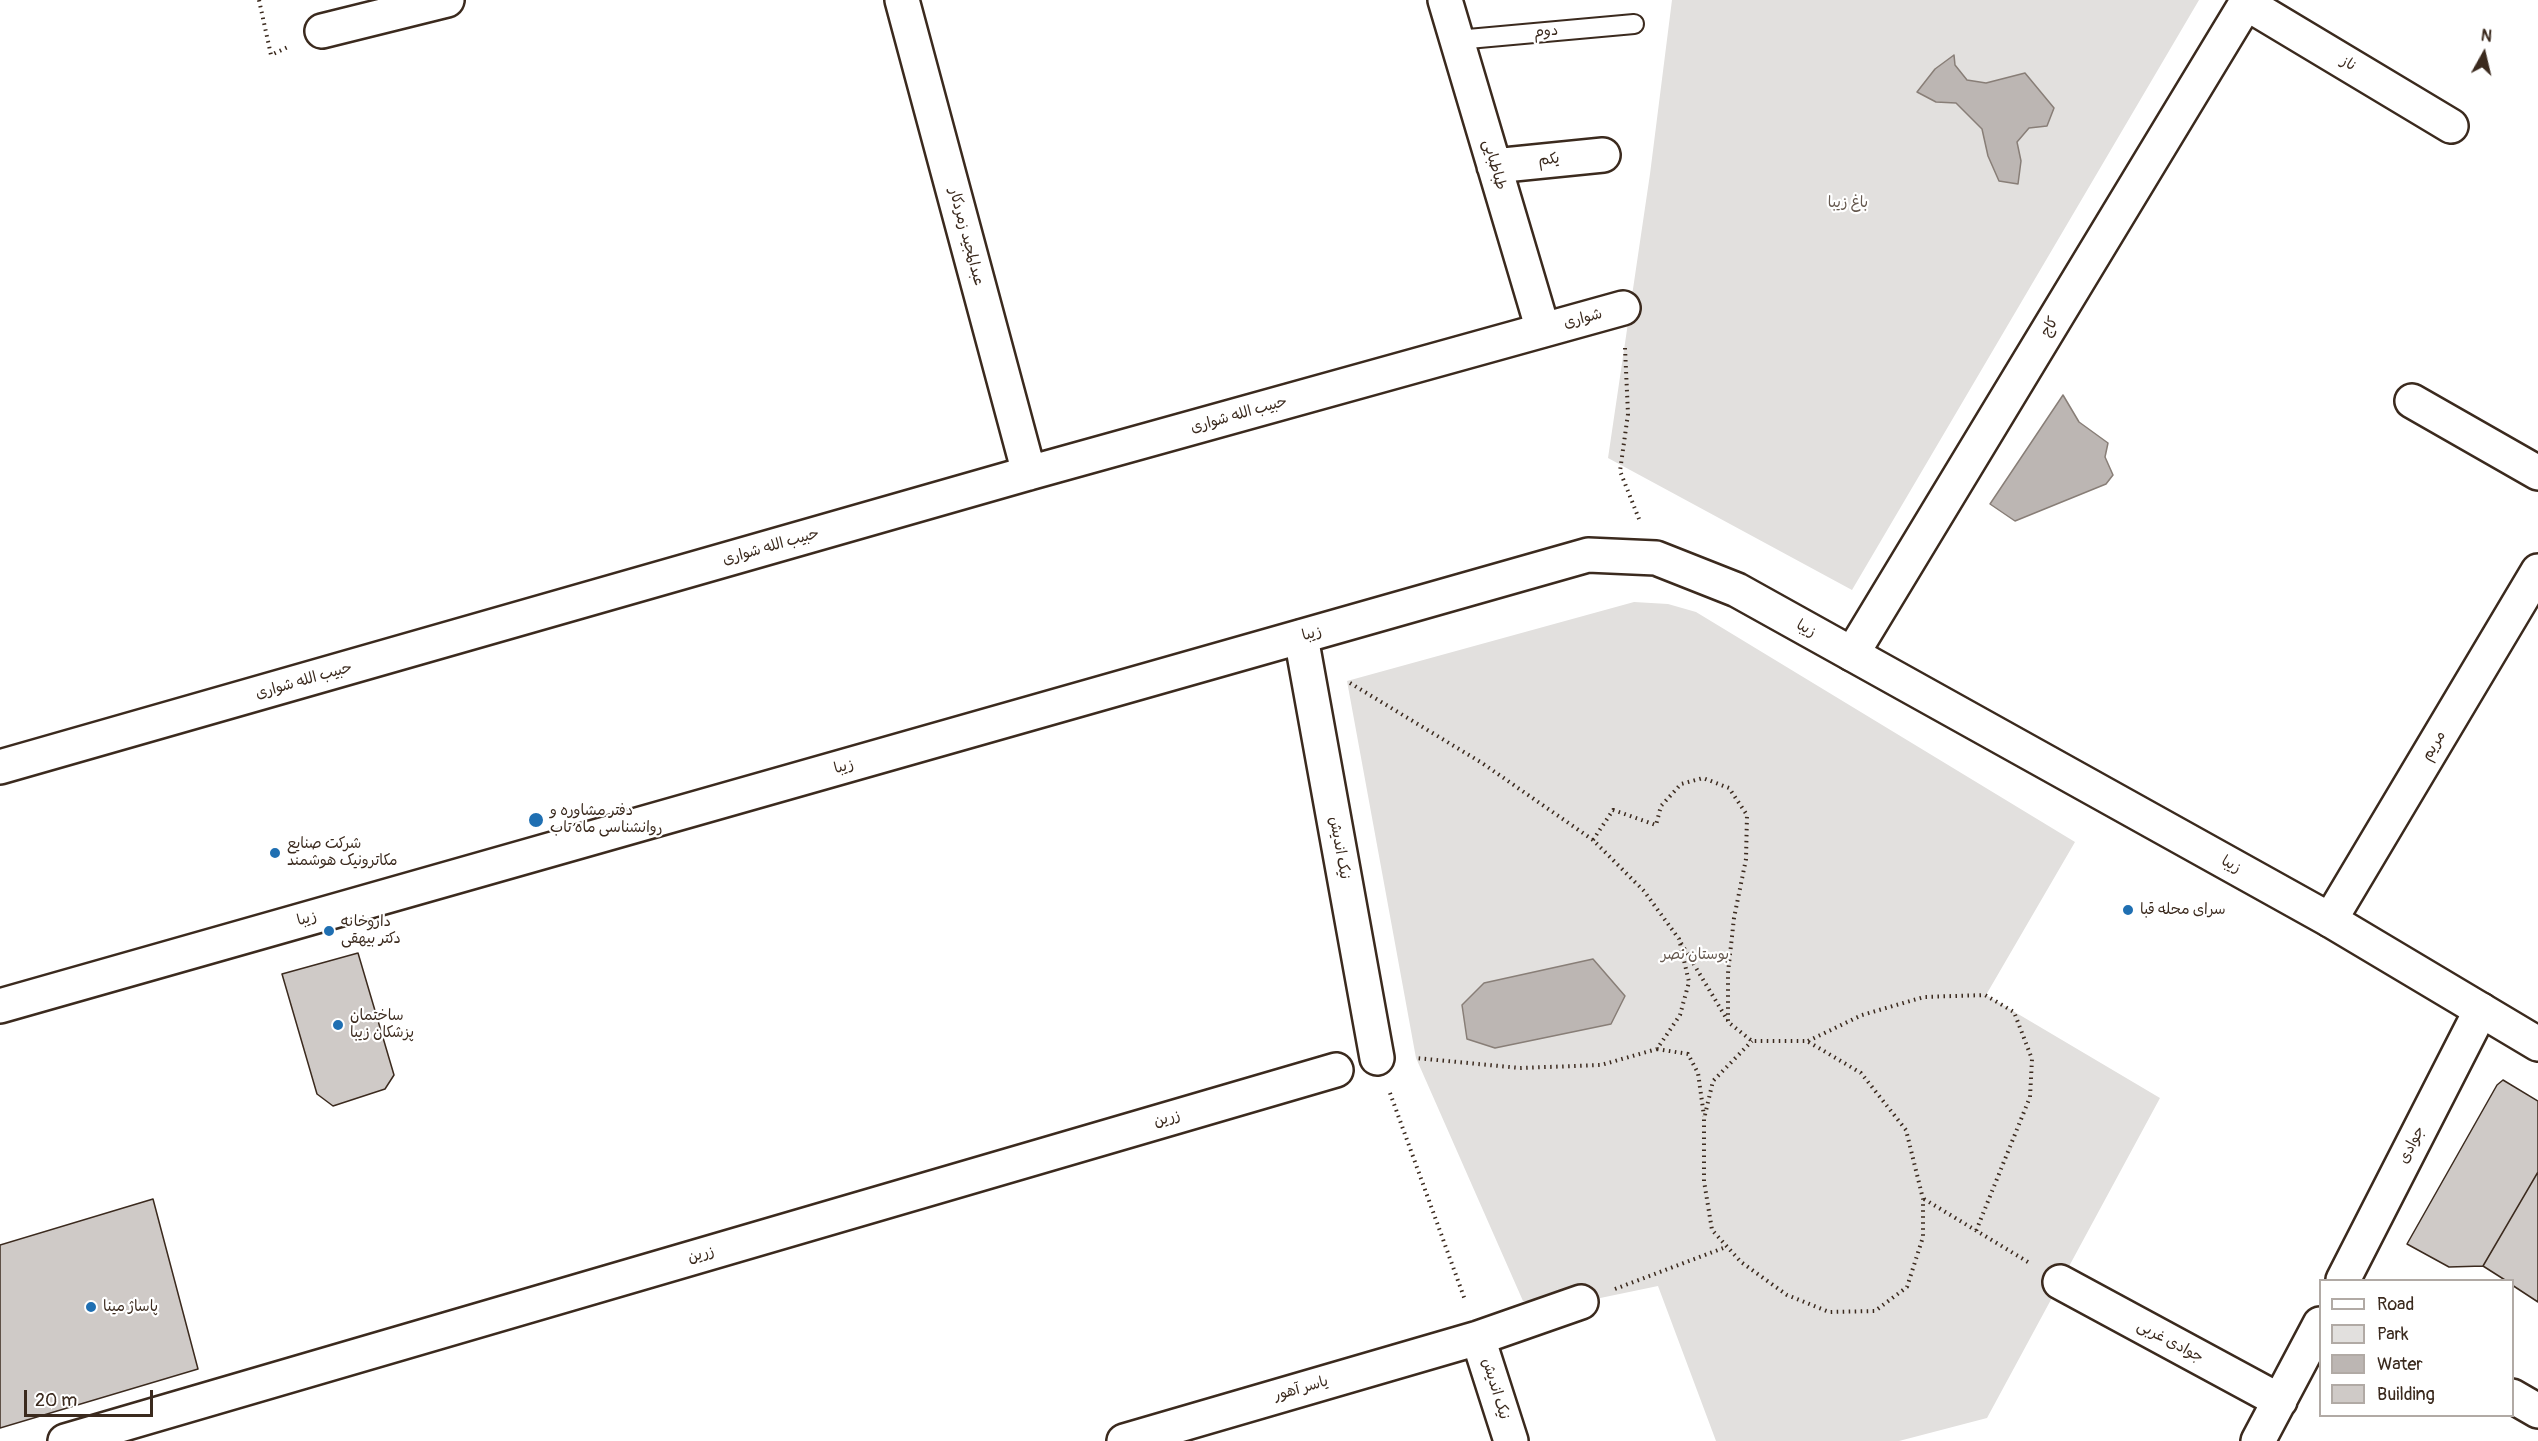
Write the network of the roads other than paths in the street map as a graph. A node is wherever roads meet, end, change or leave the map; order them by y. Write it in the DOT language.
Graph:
graph roads {
  1 [pos="447,0"];
  2 [pos="903,0"];
  3 [pos="1445,0"];
  4 [pos="2247,1"];
  5 [pos="1634,24"];
  6 [pos="322,32"];
  7 [pos="1457,40"];
  8 [pos="2451,126"];
  9 [pos="1603,155"];
  10 [pos="1494,166"];
  11 [pos="1623,308"];
  12 [pos="1543,330"];
  13 [pos="2412,401"];
  14 [pos="1029,473"];
  15 [pos="2538,473"];
  16 [pos="2538,572"];
  17 [pos="1301,637"];
  18 [pos="1852,654"];
  19 [pos="0,767"];
  20 [pos="2330,920"];
  21 [pos="0,1006"];
  22 [pos="2481,1011"];
  23 [pos="2538,1044"];
  24 [pos="1377,1058"];
  25 [pos="1336,1070"];
  26 [pos="2344,1279"];
  27 [pos="2060,1282"];
  28 [pos="1581,1302"];
  29 [pos="2319,1326"];
  30 [pos="1478,1338"];
  31 [pos="2514,1397"];
  32 [pos="2280,1401"];
  33 [pos="2538,1411"];
  34 [pos="65,1441"];
  35 [pos="1124,1441"];
  36 [pos="1511,1441"];
  37 [pos="2258,1441"];
  1 -- 6 [label="street"];
  2 -- 14 [label="street, عبدالمجید زمردکار"];
  3 -- 7 [label="street, طباطبایی"];
  4 -- 8 [label="street, ناز"];
  4 -- 18 [label="street, کاج"];
  5 -- 7 [label="lane, دوم"];
  7 -- 10 [label="street, طباطبایی"];
  9 -- 10 [label="street, یکم"];
  10 -- 12 [label="street, طباطبایی"];
  11 -- 12 [label="street, شواری"];
  12 -- 14 [label="street, حبیب الله شواری"];
  13 -- 15 [label="street"];
  14 -- 19 [label="street, حبیب الله شواری"];
  16 -- 20 [label="street, مریم"];
  17 -- 18 [label="street, زیبا"];
  17 -- 21 [label="street, زیبا"];
  17 -- 24 [label="street, نیک اندیش"];
  18 -- 20 [label="street, زیبا"];
  20 -- 22 [label="street, زیبا"];
  22 -- 23 [label="street, زیبا"];
  22 -- 26 [label="street, جوادی"];
  25 -- 34 [label="street, زرین"];
  27 -- 32 [label="street, جوادی غربی"];
  28 -- 30 [label="street, یاسر آهور"];
  29 -- 32 [label="street"];
  30 -- 35 [label="street, یاسر آهور"];
  30 -- 36 [label="street, نیک اندیش"];
  31 -- 33 [label="street"];
  32 -- 37 [label="street"];
}
